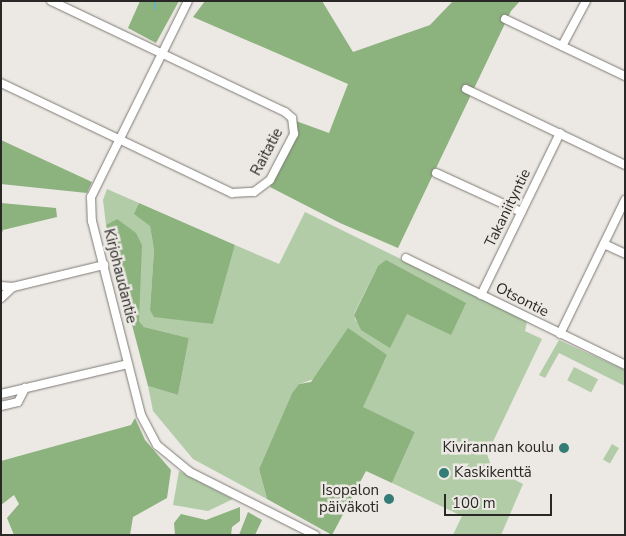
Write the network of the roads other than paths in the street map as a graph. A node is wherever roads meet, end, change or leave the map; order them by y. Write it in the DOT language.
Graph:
graph roads {
  1 [pos="51,1"];
  2 [pos="188,1"];
  3 [pos="586,1"];
  4 [pos="505,19"];
  5 [pos="562,46"];
  6 [pos="163,51"];
  7 [pos="625,76"];
  8 [pos="1,83"];
  9 [pos="466,89"];
  10 [pos="560,133"];
  11 [pos="121,138"];
  12 [pos="625,166"];
  13 [pos="436,173"];
  14 [pos="625,200"];
  15 [pos="521,212"];
  16 [pos="604,244"];
  17 [pos="625,254"];
  18 [pos="406,258"];
  19 [pos="104,265"];
  20 [pos="1,286"];
  21 [pos="13,287"];
  22 [pos="482,295"];
  23 [pos="1,298"];
  24 [pos="560,334"];
  25 [pos="128,364"];
  26 [pos="625,365"];
  27 [pos="25,388"];
  28 [pos="1,394"];
  29 [pos="1,406"];
  30 [pos="315,535"];
  1 -- 6 [label="street"];
  2 -- 6 [label="street, Kirjohaudantie"];
  3 -- 5 [label="street"];
  4 -- 5 [label="street"];
  5 -- 7 [label="street"];
  6 -- 11 [label="street, Kirjohaudantie"];
  6 -- 11 [label="street, Raitatie"];
  8 -- 11 [label="street"];
  9 -- 10 [label="street"];
  10 -- 12 [label="street"];
  10 -- 15 [label="street, Takaniityntie"];
  11 -- 19 [label="street, Kirjohaudantie"];
  13 -- 15 [label="street"];
  14 -- 16 [label="street"];
  15 -- 22 [label="street, Takaniityntie"];
  16 -- 17 [label="street"];
  16 -- 24 [label="street"];
  18 -- 22 [label="street, Otsontie"];
  19 -- 21 [label="street"];
  19 -- 25 [label="street, Kirjohaudantie"];
  20 -- 21 [label="street"];
  21 -- 23 [label="street"];
  22 -- 24 [label="street, Otsontie"];
  24 -- 26 [label="street, Otsontie"];
  25 -- 27 [label="street"];
  25 -- 30 [label="street, Kirjohaudantie"];
  27 -- 28 [label="street"];
  27 -- 29 [label="street"];
}
